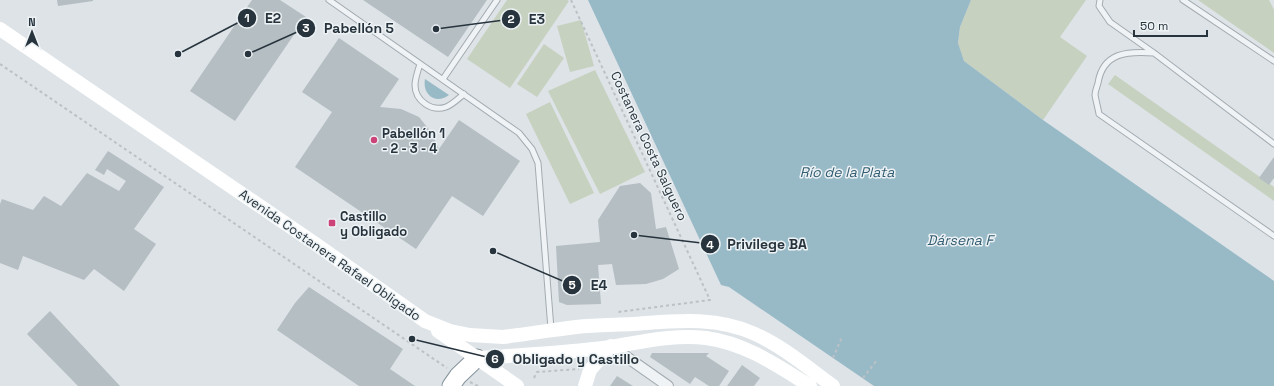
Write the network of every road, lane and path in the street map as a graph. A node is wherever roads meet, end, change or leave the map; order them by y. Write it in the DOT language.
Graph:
graph roads {
  1 [pos="329,0"];
  2 [pos="497,0"];
  3 [pos="571,0"];
  4 [pos="1100,0"];
  5 [pos="1183,0"];
  6 [pos="0,29"];
  7 [pos="1154,53"];
  8 [pos="1274,61"];
  9 [pos="0,64"];
  10 [pos="420,64"];
  11 [pos="443,80"];
  12 [pos="464,94"];
  13 [pos="1274,144"];
  14 [pos="1274,236"];
  15 [pos="612,313"];
  16 [pos="424,321"];
  17 [pos="551,331"];
  18 [pos="842,336"];
  19 [pos="611,346"];
  20 [pos="477,358"];
  21 [pos="833,358"];
  22 [pos="877,360"];
  23 [pos="580,369"];
  24 [pos="534,378"];
  25 [pos="863,378"];
  26 [pos="455,381"];
  27 [pos="517,386"];
  28 [pos="585,386"];
  29 [pos="668,386"];
  30 [pos="810,386"];
  31 [pos="833,386"];
  1 -- 10 [label="lane"];
  2 -- 11 [label="lane"];
  3 -- 15 [label="path, Costanera Costa Salguero"];
  4 -- 7 [label="lane"];
  5 -- 8 [label="lane"];
  6 -- 16 [label="main road, Avenida Costanera Rafael Obligado"];
  7 -- 13 [label="lane"];
  7 -- 14 [label="lane"];
  9 -- 26 [label="path"];
  10 -- 11 [label="lane"];
  10 -- 12 [label="lane"];
  11 -- 12 [label="lane"];
  12 -- 17 [label="lane"];
  16 -- 17 [label="main road, Avenida Costanera Rafael Obligado"];
  16 -- 20 [label="main road"];
  17 -- 31 [label="main road, Avenida Costanera Rafael Obligado"];
  18 -- 21 [label="path"];
  19 -- 20 [label="main road"];
  19 -- 28 [label="main road"];
  19 -- 29 [label="street"];
  19 -- 30 [label="main road"];
  20 -- 26 [label="highway"];
  20 -- 27 [label="main road"];
  22 -- 25 [label="path"];
  23 -- 24 [label="path"];
}
